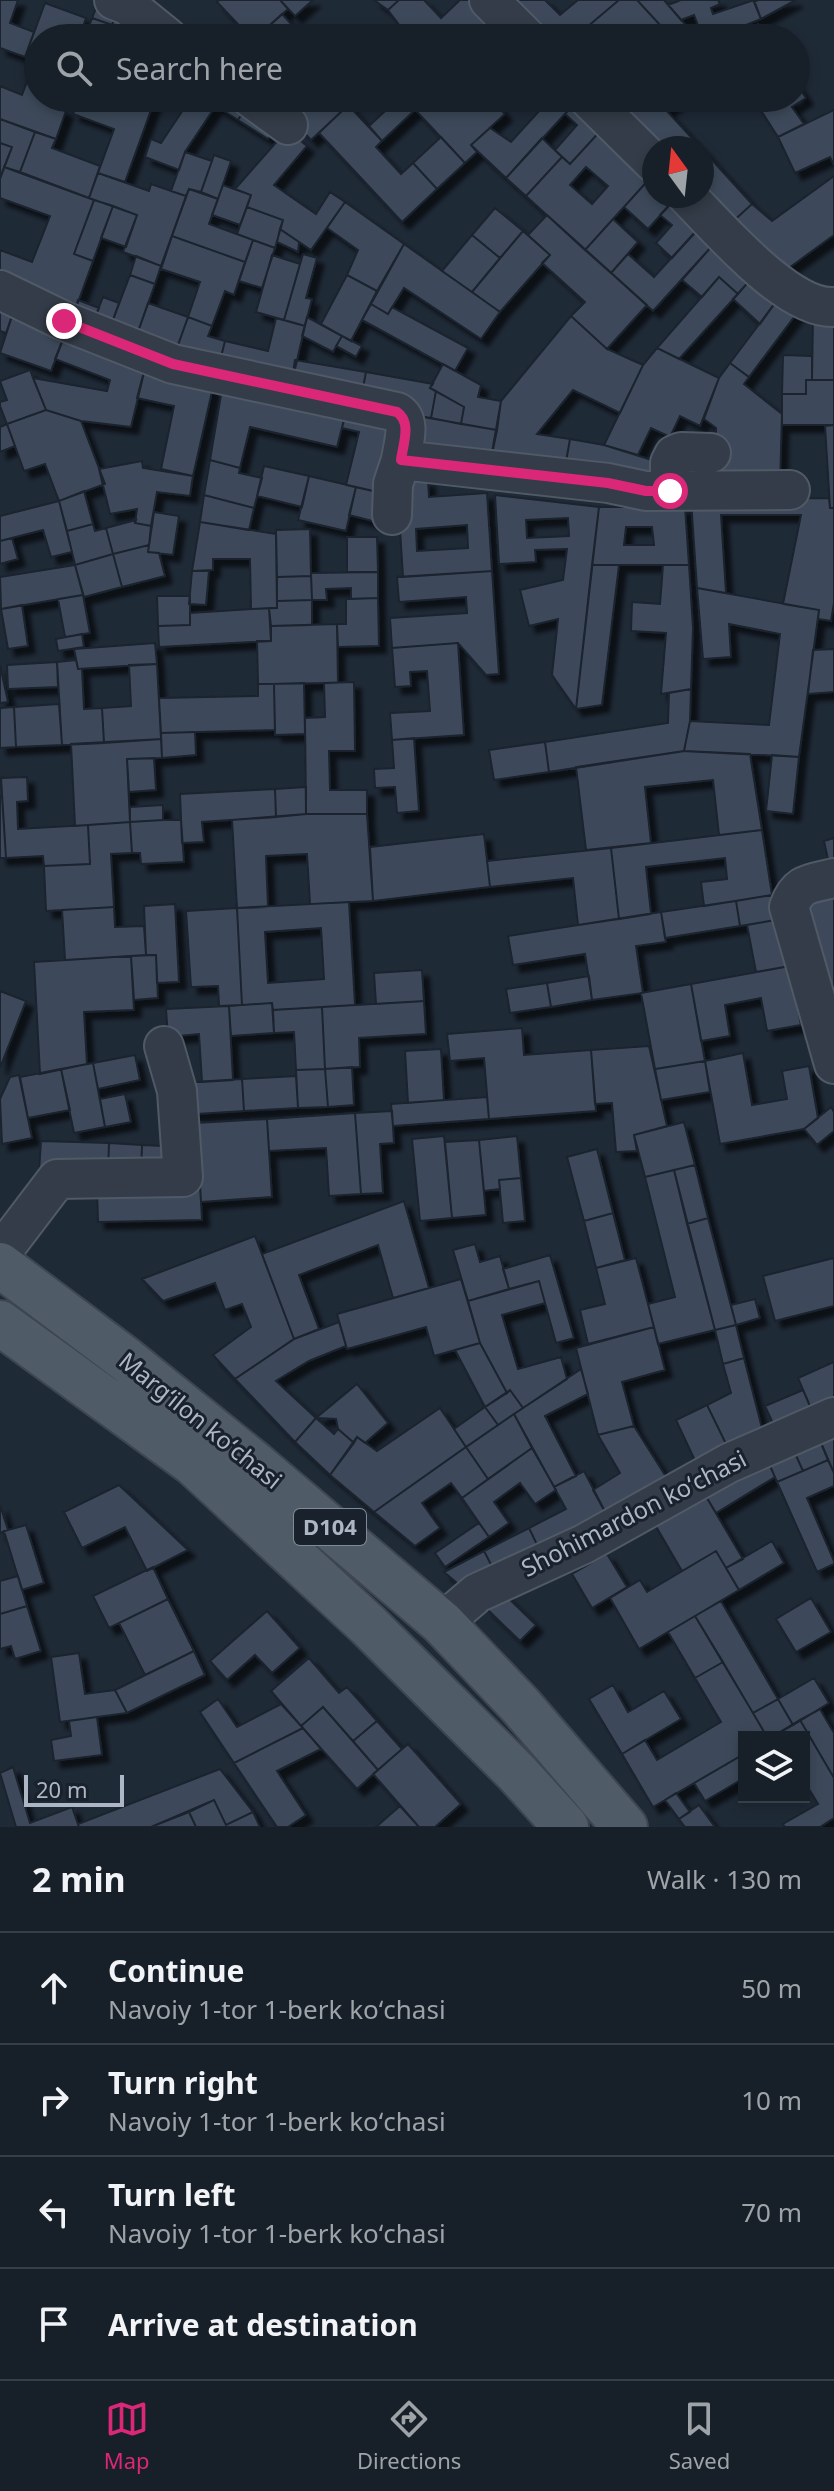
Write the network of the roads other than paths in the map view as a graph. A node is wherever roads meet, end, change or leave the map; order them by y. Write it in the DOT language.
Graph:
graph roads {
  1 [pos="114,0"];
  2 [pos="489,0"];
  3 [pos="151,24"];
  4 [pos="513,24"];
  5 [pos="270,112"];
  6 [pos="602,112"];
  7 [pos="288,125"];
  8 [pos="642,151"];
  9 [pos="699,208"];
  10 [pos="0,290"];
  11 [pos="834,307"];
  12 [pos="711,453"];
  13 [pos="401,460"];
  14 [pos="790,490"];
  15 [pos="670,491"];
  16 [pos="392,515"];
  17 [pos="834,878"];
  18 [pos="164,1046"];
  19 [pos="834,1064"];
  20 [pos="12,1213"];
  21 [pos="0,1254"];
  22 [pos="0,1265"];
  23 [pos="0,1323"];
  24 [pos="834,1417"];
  25 [pos="442,1623"];
  26 [pos="566,1827"];
  27 [pos="625,1827"];
  1 -- 3 [label="street"];
  2 -- 4 [label="street"];
  5 -- 7 [label="street"];
  6 -- 8 [label="street"];
  9 -- 11 [label="street"];
  10 -- 13 [label="street"];
  12 -- 15 [label="street"];
  13 -- 15 [label="street"];
  13 -- 16 [label="street"];
  14 -- 15 [label="street"];
  17 -- 19 [label="street"];
  18 -- 20 [label="street"];
  20 -- 21 [label="street"];
  22 -- 25 [label="main road, Margʻilon koʻchasi / D104"];
  23 -- 26 [label="main road, Margʻilon koʻchasi / D104"];
  24 -- 25 [label="street, Shohimardon koʻchasi"];
  25 -- 27 [label="main road, Margʻilon koʻchasi / D104"];
}
